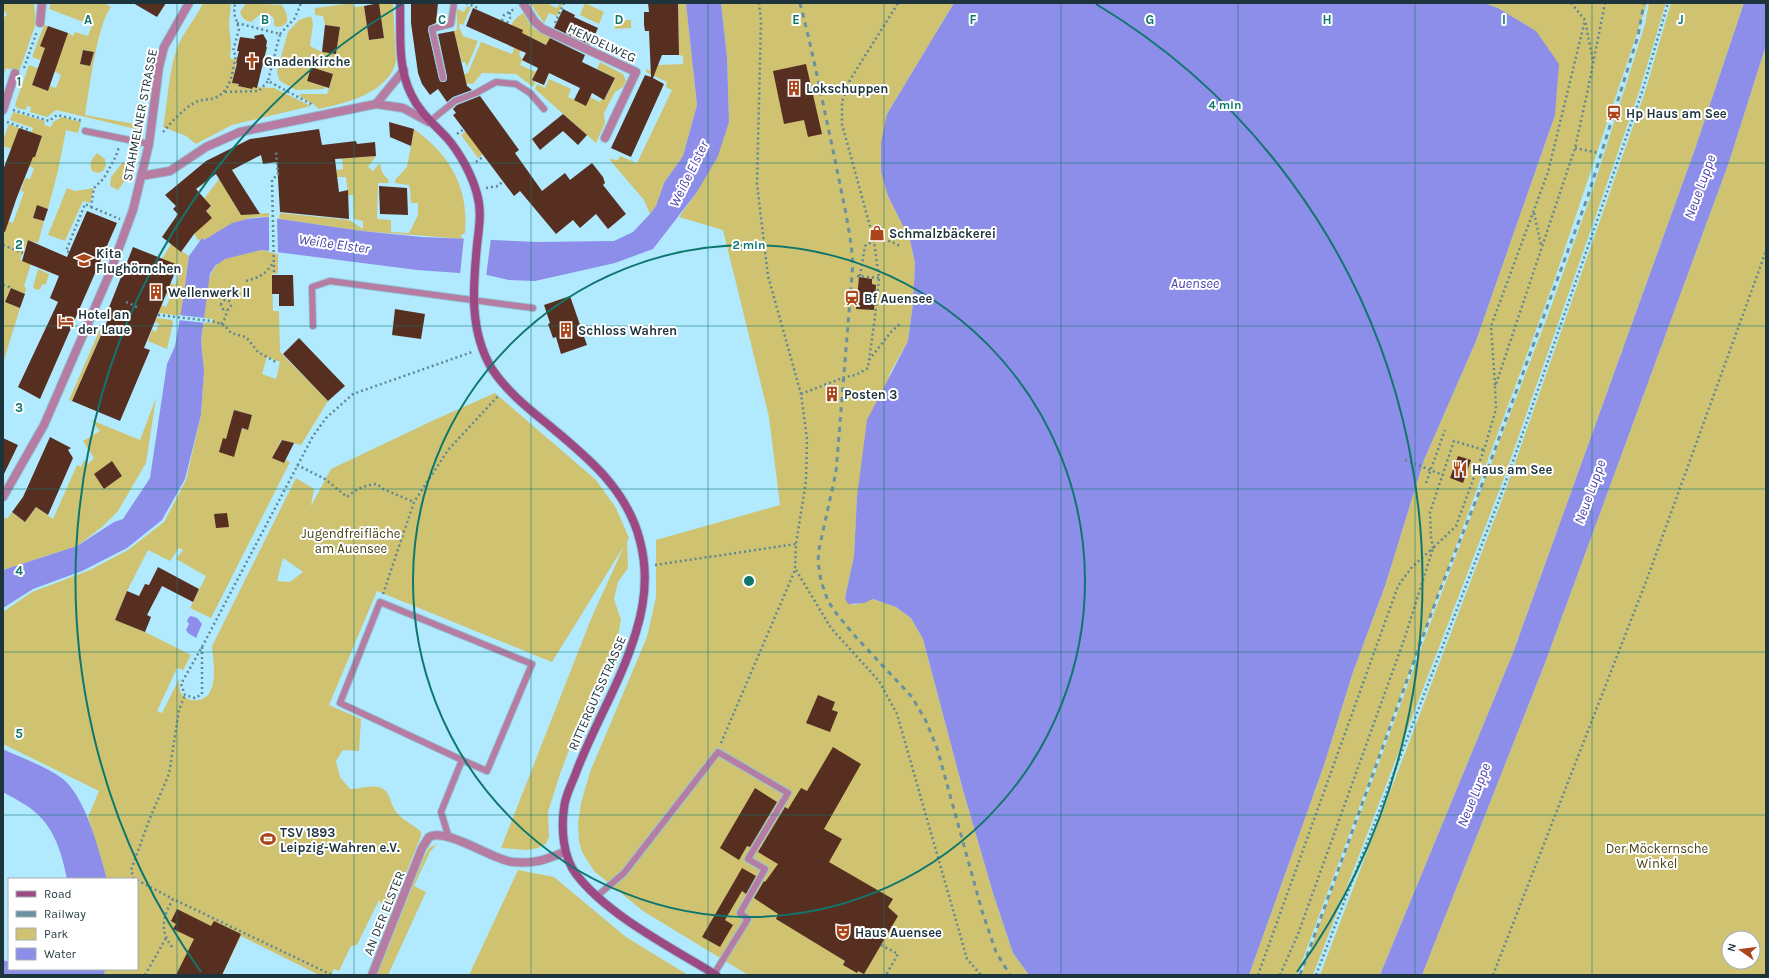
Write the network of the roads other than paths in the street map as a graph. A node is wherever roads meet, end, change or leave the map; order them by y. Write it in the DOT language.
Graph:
graph roads {
  1 [pos="42,3"];
  2 [pos="189,3"];
  3 [pos="400,3"];
  4 [pos="454,3"];
  5 [pos="523,3"];
  6 [pos="40,24"];
  7 [pos="404,70"];
  8 [pos="16,73"];
  9 [pos="443,78"];
  10 [pos="5,98"];
  11 [pos="376,104"];
  12 [pos="544,109"];
  13 [pos="3,110"];
  14 [pos="429,122"];
  15 [pos="85,131"];
  16 [pos="605,138"];
  17 [pos="149,144"];
  18 [pos="141,176"];
  19 [pos="474,301"];
  20 [pos="533,308"];
  21 [pos="313,326"];
  22 [pos="3,497"];
  23 [pos="462,760"];
  24 [pos="449,838"];
  25 [pos="564,852"];
  26 [pos="597,896"];
  27 [pos="706,972"];
  28 [pos="372,975"];
  29 [pos="715,975"];
  1 -- 6 [label="street"];
  2 -- 17 [label="street, STAHMELNER STRASSE"];
  3 -- 7 [label="main road, RITTERGUTSSTRASSE"];
  4 -- 9 [label="lane"];
  5 -- 16 [label="street, HENDELWEG"];
  7 -- 11 [label="street"];
  7 -- 14 [label="main road, RITTERGUTSSTRASSE"];
  8 -- 10 [label="street"];
  10 -- 13 [label="street"];
  11 -- 14 [label="street"];
  11 -- 18 [label="street"];
  12 -- 14 [label="lane"];
  14 -- 19 [label="main road, RITTERGUTSSTRASSE"];
  15 -- 17 [label="lane"];
  17 -- 18 [label="street, STAHMELNER STRASSE"];
  18 -- 22 [label="street, STAHMELNER STRASSE"];
  19 -- 20 [label="lane"];
  19 -- 21 [label="lane"];
  19 -- 25 [label="main road, RITTERGUTSSTRASSE"];
  23 -- 23 [label="lane"];
  23 -- 24 [label="lane"];
  24 -- 25 [label="street, AN DER ELSTER"];
  24 -- 28 [label="street, AN DER ELSTER"];
  25 -- 26 [label="main road"];
  26 -- 27 [label="main road"];
  26 -- 29 [label="lane"];
  27 -- 29 [label="main road"];
}
